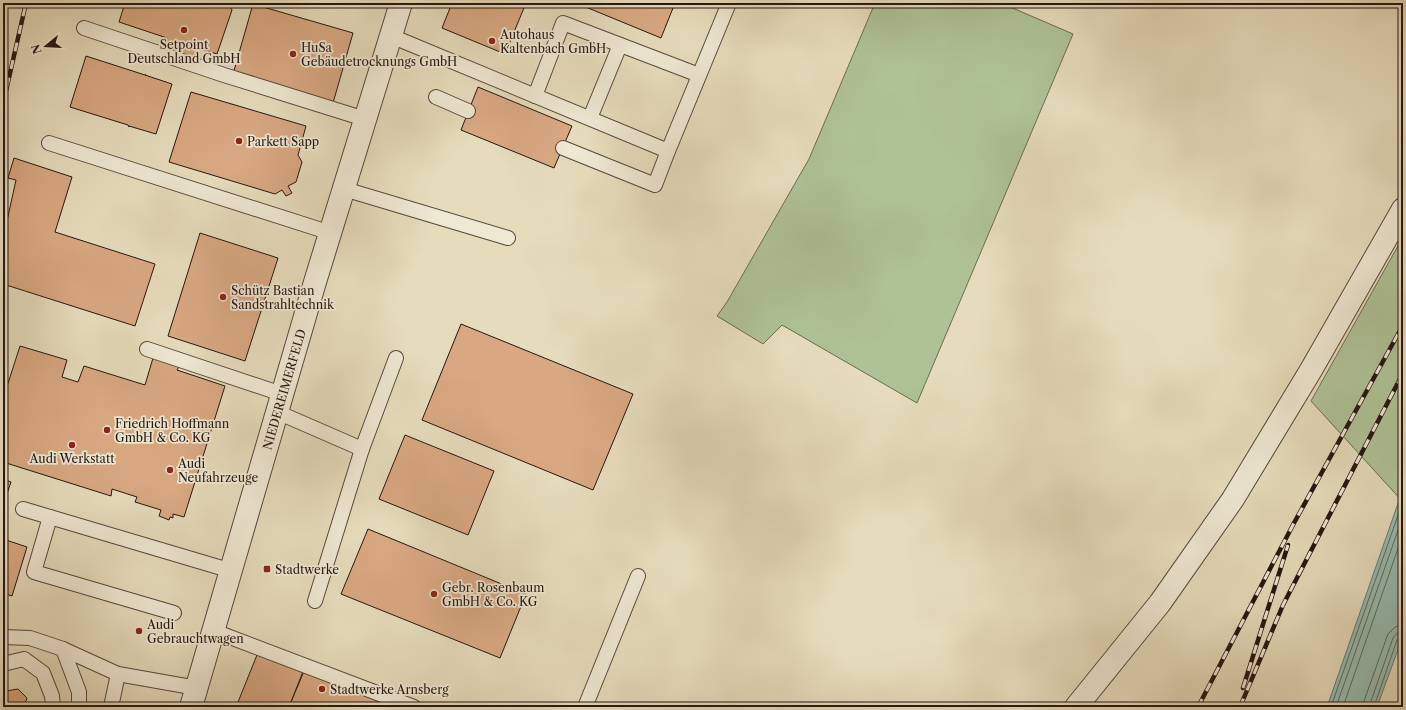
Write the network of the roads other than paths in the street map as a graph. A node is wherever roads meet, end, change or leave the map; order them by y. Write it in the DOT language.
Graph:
graph roads {
  1 [pos="401,3"];
  2 [pos="729,3"];
  3 [pos="84,28"];
  4 [pos="391,36"];
  5 [pos="620,45"];
  6 [pos="699,75"];
  7 [pos="535,96"];
  8 [pos="436,97"];
  9 [pos="468,111"];
  10 [pos="590,118"];
  11 [pos="365,119"];
  12 [pos="49,143"];
  13 [pos="563,148"];
  14 [pos="668,151"];
  15 [pos="344,189"];
  16 [pos="1403,209"];
  17 [pos="331,233"];
  18 [pos="508,238"];
  19 [pos="147,349"];
  20 [pos="396,358"];
  21 [pos="280,403"];
  22 [pos="362,449"];
  23 [pos="23,509"];
  24 [pos="50,517"];
  25 [pos="232,571"];
  26 [pos="638,576"];
  27 [pos="315,602"];
  28 [pos="174,613"];
  29 [pos="214,631"];
  30 [pos="3,637"];
  31 [pos="30,638"];
  32 [pos="63,649"];
  33 [pos="24,659"];
  34 [pos="3,664"];
  35 [pos="118,674"];
  36 [pos="194,697"];
  37 [pos="53,707"];
  38 [pos="79,707"];
  39 [pos="111,707"];
  40 [pos="414,707"];
  41 [pos="585,707"];
  42 [pos="1076,707"];
  1 -- 4 [label="street, NIEDEREIMERFELD"];
  2 -- 6 [label="lane"];
  3 -- 11 [label="lane"];
  4 -- 7 [label="lane"];
  4 -- 11 [label="street, NIEDEREIMERFELD"];
  5 -- 6 [label="lane"];
  5 -- 7 [label="lane"];
  5 -- 10 [label="lane"];
  6 -- 14 [label="lane"];
  7 -- 10 [label="lane"];
  8 -- 9 [label="lane"];
  10 -- 14 [label="lane"];
  11 -- 15 [label="street, NIEDEREIMERFELD"];
  12 -- 17 [label="lane"];
  13 -- 14 [label="lane"];
  15 -- 17 [label="street, NIEDEREIMERFELD"];
  15 -- 18 [label="lane"];
  16 -- 42 [label="street"];
  17 -- 21 [label="street, NIEDEREIMERFELD"];
  19 -- 21 [label="lane"];
  20 -- 22 [label="lane"];
  21 -- 22 [label="lane"];
  21 -- 25 [label="street, NIEDEREIMERFELD"];
  22 -- 27 [label="lane"];
  23 -- 24 [label="lane"];
  24 -- 25 [label="lane"];
  24 -- 28 [label="lane"];
  25 -- 29 [label="street, NIEDEREIMERFELD"];
  26 -- 41 [label="lane"];
  29 -- 36 [label="street, NIEDEREIMERFELD"];
  29 -- 40 [label="lane"];
  30 -- 31 [label="lane"];
  31 -- 32 [label="lane"];
  31 -- 33 [label="lane"];
  32 -- 35 [label="lane"];
  32 -- 38 [label="lane"];
  33 -- 34 [label="lane"];
  33 -- 37 [label="lane"];
  35 -- 36 [label="lane"];
  35 -- 39 [label="lane"];
}
